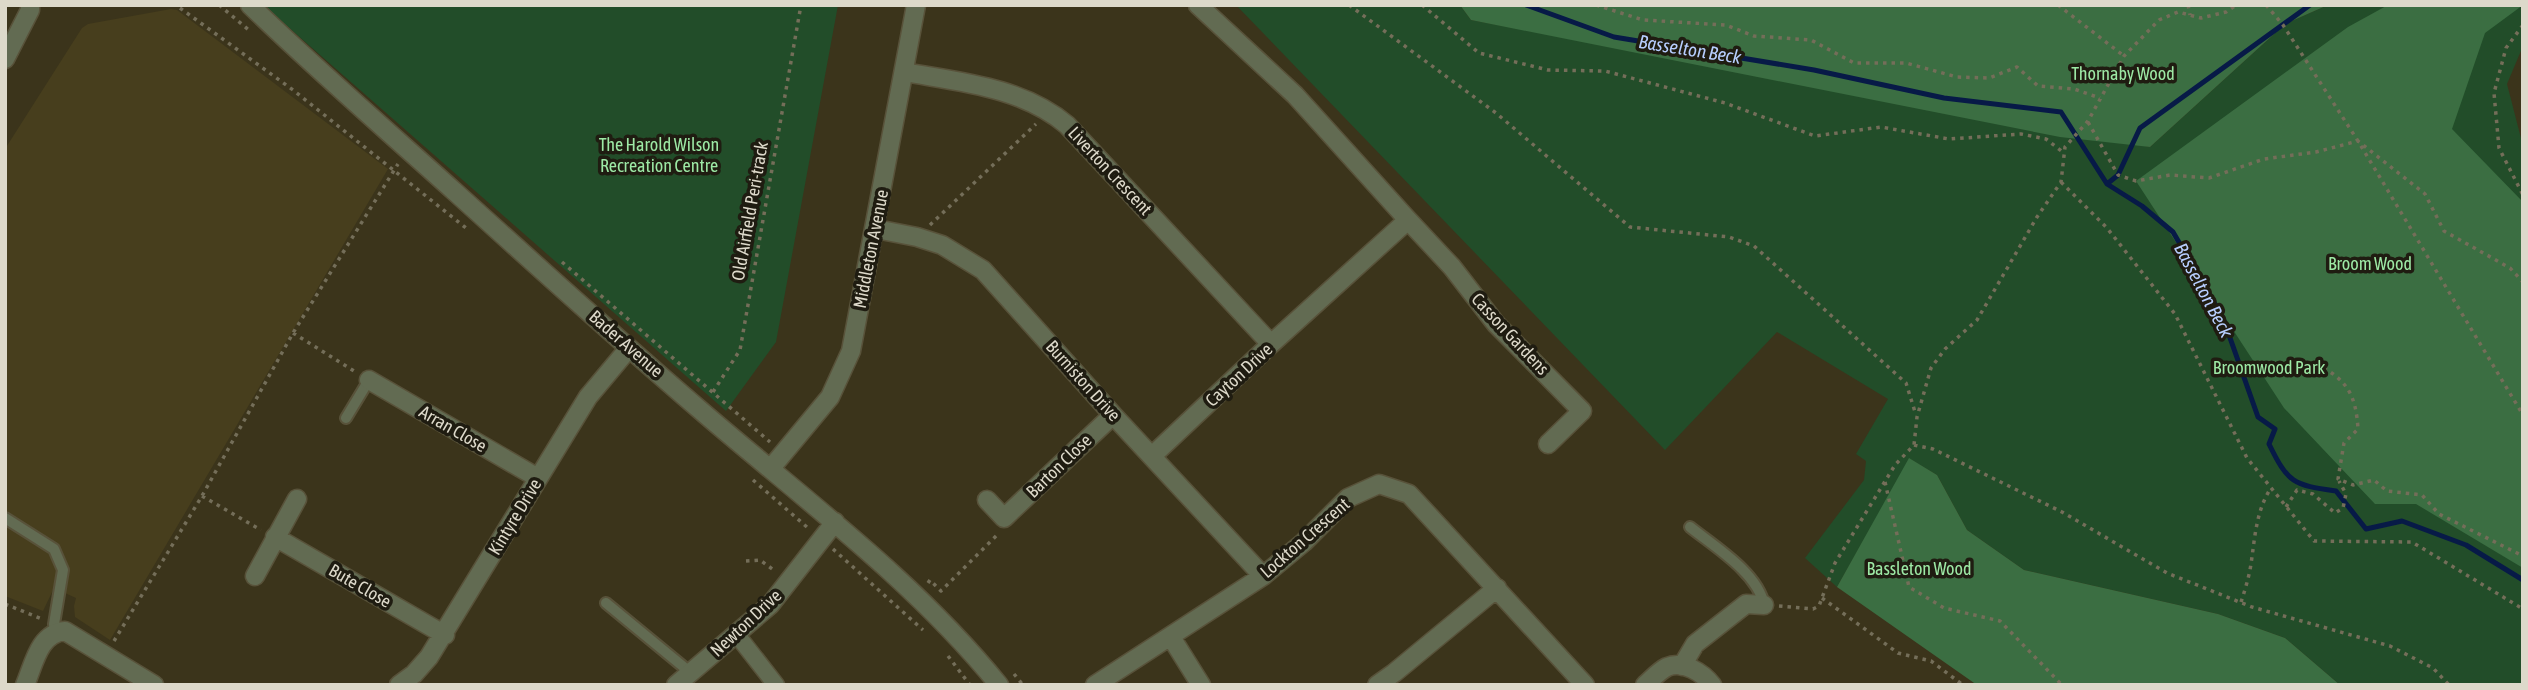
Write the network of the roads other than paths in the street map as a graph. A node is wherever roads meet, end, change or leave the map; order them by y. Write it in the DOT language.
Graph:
graph roads {
  1 [pos="250,5"];
  2 [pos="916,5"];
  3 [pos="1198,5"];
  4 [pos="33,7"];
  5 [pos="5,59"];
  6 [pos="904,72"];
  7 [pos="1408,220"];
  8 [pos="876,229"];
  9 [pos="1271,344"];
  10 [pos="629,348"];
  11 [pos="369,380"];
  12 [pos="1113,415"];
  13 [pos="346,418"];
  14 [pos="1548,444"];
  15 [pos="1152,456"];
  16 [pos="771,468"];
  17 [pos="538,478"];
  18 [pos="297,499"];
  19 [pos="987,500"];
  20 [pos="5,517"];
  21 [pos="835,522"];
  22 [pos="1690,527"];
  23 [pos="275,537"];
  24 [pos="255,576"];
  25 [pos="1263,576"];
  26 [pos="1497,588"];
  27 [pos="606,603"];
  28 [pos="1764,605"];
  29 [pos="55,628"];
  30 [pos="445,635"];
  31 [pos="737,635"];
  32 [pos="1171,638"];
  33 [pos="1682,666"];
  34 [pos="691,673"];
  35 [pos="25,685"];
  36 [pos="154,685"];
  37 [pos="399,685"];
  38 [pos="676,685"];
  39 [pos="776,685"];
  40 [pos="999,685"];
  41 [pos="1095,685"];
  42 [pos="1201,685"];
  43 [pos="1377,685"];
  44 [pos="1585,685"];
  45 [pos="1645,685"];
  46 [pos="1712,685"];
  1 -- 10 [label="street, Bader Avenue"];
  2 -- 6 [label="street, Middleton Avenue"];
  3 -- 7 [label="street, Casson Gardens"];
  4 -- 5 [label="street"];
  6 -- 8 [label="street, Middleton Avenue"];
  6 -- 9 [label="street, Liverton Crescent"];
  7 -- 9 [label="street, Cayton Drive"];
  7 -- 14 [label="street, Casson Gardens"];
  8 -- 12 [label="street, Burniston Drive"];
  8 -- 16 [label="street, Middleton Avenue"];
  9 -- 15 [label="street, Cayton Drive"];
  10 -- 16 [label="street, Bader Avenue"];
  10 -- 17 [label="street, Kintyre Drive"];
  11 -- 13 [label="lane"];
  11 -- 17 [label="street, Arran Close"];
  12 -- 15 [label="street, Burniston Drive"];
  12 -- 19 [label="street, Barton Close"];
  15 -- 25 [label="street, Burniston Drive"];
  16 -- 21 [label="street, Bader Avenue"];
  17 -- 30 [label="street, Kintyre Drive"];
  18 -- 23 [label="street"];
  20 -- 29 [label="lane"];
  21 -- 31 [label="street, Newton Drive"];
  21 -- 40 [label="street, Bader Avenue"];
  22 -- 28 [label="lane"];
  23 -- 24 [label="street"];
  23 -- 30 [label="street, Bute Close"];
  25 -- 26 [label="street, Lockton Crescent"];
  25 -- 32 [label="street, Lockton Crescent"];
  26 -- 43 [label="street"];
  26 -- 44 [label="street, Lockton Crescent"];
  27 -- 34 [label="lane"];
  28 -- 33 [label="street"];
  29 -- 35 [label="street"];
  29 -- 36 [label="street"];
  30 -- 37 [label="street, Kintyre Drive"];
  31 -- 34 [label="street, Newton Drive"];
  31 -- 39 [label="street"];
  32 -- 41 [label="street, Lockton Crescent"];
  32 -- 42 [label="street"];
  33 -- 45 [label="street"];
  33 -- 46 [label="street"];
  34 -- 38 [label="street, Newton Drive"];
}
